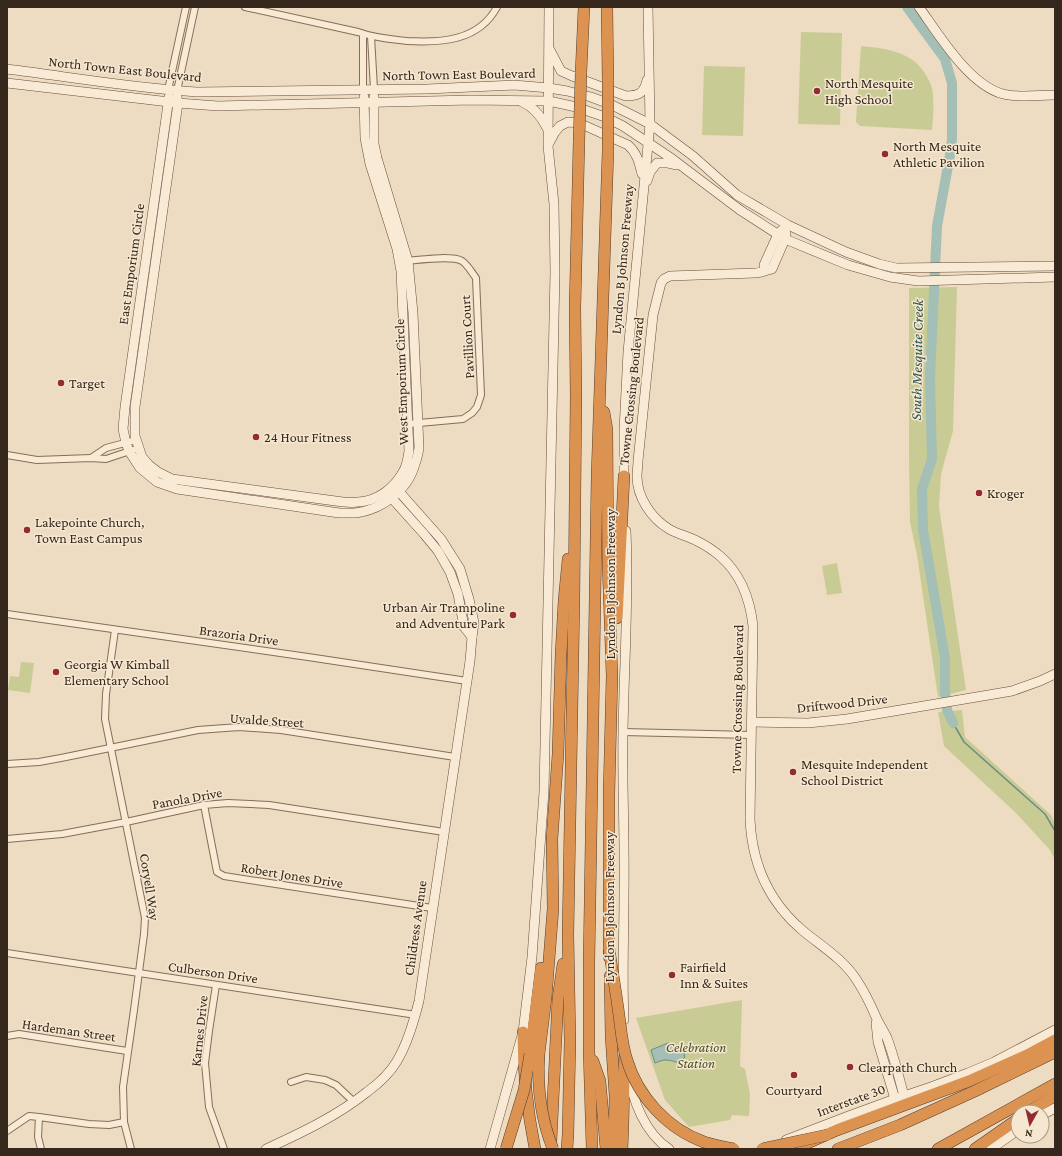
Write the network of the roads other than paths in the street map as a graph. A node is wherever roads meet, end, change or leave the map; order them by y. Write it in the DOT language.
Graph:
graph roads {
  1 [pos="186,7"];
  2 [pos="195,7"];
  3 [pos="245,7"];
  4 [pos="497,7"];
  5 [pos="550,7"];
  6 [pos="584,7"];
  7 [pos="606,7"];
  8 [pos="611,7"];
  9 [pos="648,7"];
  10 [pos="919,7"];
  11 [pos="607,32"];
  12 [pos="363,34"];
  13 [pos="371,36"];
  14 [pos="550,49"];
  15 [pos="649,65"];
  16 [pos="7,69"];
  17 [pos="22,71"];
  18 [pos="7,83"];
  19 [pos="22,85"];
  20 [pos="549,88"];
  21 [pos="374,89"];
  22 [pos="173,90"];
  23 [pos="363,90"];
  24 [pos="1055,95"];
  25 [pos="515,100"];
  26 [pos="549,101"];
  27 [pos="364,102"];
  28 [pos="374,102"];
  29 [pos="173,103"];
  30 [pos="650,124"];
  31 [pos="548,129"];
  32 [pos="648,142"];
  33 [pos="548,146"];
  34 [pos="686,169"];
  35 [pos="644,185"];
  36 [pos="384,194"];
  37 [pos="153,213"];
  38 [pos="163,214"];
  39 [pos="788,225"];
  40 [pos="782,236"];
  41 [pos="852,254"];
  42 [pos="404,261"];
  43 [pos="848,265"];
  44 [pos="1020,266"];
  45 [pos="1055,266"];
  46 [pos="1055,277"];
  47 [pos="1016,278"];
  48 [pos="143,282"];
  49 [pos="153,283"];
  50 [pos="404,342"];
  51 [pos="414,342"];
  52 [pos="131,368"];
  53 [pos="140,369"];
  54 [pos="600,389"];
  55 [pos="413,423"];
  56 [pos="138,444"];
  57 [pos="128,447"];
  58 [pos="7,455"];
  59 [pos="91,458"];
  60 [pos="624,476"];
  61 [pos="215,485"];
  62 [pos="396,488"];
  63 [pos="214,494"];
  64 [pos="283,494"];
  65 [pos="389,495"];
  66 [pos="282,504"];
  67 [pos="574,523"];
  68 [pos="445,545"];
  69 [pos="437,550"];
  70 [pos="7,614"];
  71 [pos="115,630"];
  72 [pos="472,637"];
  73 [pos="612,660"];
  74 [pos="1055,674"];
  75 [pos="467,681"];
  76 [pos="752,722"];
  77 [pos="622,732"];
  78 [pos="752,735"];
  79 [pos="112,748"];
  80 [pos="455,757"];
  81 [pos="7,764"];
  82 [pos="204,805"];
  83 [pos="126,822"];
  84 [pos="444,832"];
  85 [pos="7,839"];
  86 [pos="432,908"];
  87 [pos="568,934"];
  88 [pos="609,948"];
  89 [pos="7,954"];
  90 [pos="139,973"];
  91 [pos="216,985"];
  92 [pos="416,1014"];
  93 [pos="876,1017"];
  94 [pos="1055,1030"];
  95 [pos="523,1032"];
  96 [pos="7,1036"];
  97 [pos="1055,1040"];
  98 [pos="626,1041"];
  99 [pos="589,1050"];
  100 [pos="127,1051"];
  101 [pos="1055,1052"];
  102 [pos="535,1054"];
  103 [pos="291,1082"];
  104 [pos="1055,1084"];
  105 [pos="1055,1096"];
  106 [pos="894,1099"];
  107 [pos="908,1099"];
  108 [pos="354,1102"];
  109 [pos="1042,1104"];
  110 [pos="39,1116"];
  111 [pos="124,1122"];
  112 [pos="1010,1125"];
  113 [pos="7,1131"];
  114 [pos="827,1135"];
  115 [pos="1010,1136"];
  116 [pos="41,1149"];
  117 [pos="131,1149"];
  118 [pos="224,1149"];
  119 [pos="266,1149"];
  120 [pos="490,1149"];
  121 [pos="506,1149"];
  122 [pos="536,1149"];
  123 [pos="552,1149"];
  124 [pos="567,1149"];
  125 [pos="592,1149"];
  126 [pos="606,1149"];
  127 [pos="614,1149"];
  128 [pos="622,1149"];
  129 [pos="668,1149"];
  130 [pos="734,1149"];
  131 [pos="762,1149"];
  132 [pos="766,1149"];
  133 [pos="794,1149"];
  134 [pos="838,1149"];
  135 [pos="938,1149"];
  136 [pos="975,1149"];
  137 [pos="991,1149"];
  1 -- 22 [label="street"];
  2 -- 22 [label="street"];
  3 -- 12 [label="street"];
  4 -- 13 [label="street"];
  5 -- 14 [label="main road"];
  6 -- 67 [label="highway, bridge"];
  7 -- 11 [label="highway, Lyndon B Johnson Freeway"];
  8 -- 11 [label="highway"];
  9 -- 15 [label="main road, Lyndon B Johnson Freeway"];
  10 -- 24 [label="main road"];
  11 -- 54 [label="highway, Lyndon B Johnson Freeway, bridge"];
  12 -- 13 [label="street"];
  12 -- 23 [label="street"];
  13 -- 21 [label="street"];
  14 -- 15 [label="main road"];
  14 -- 20 [label="main road"];
  15 -- 30 [label="main road, Lyndon B Johnson Freeway"];
  16 -- 17 [label="main road, North Town East Boulevard"];
  17 -- 19 [label="main road"];
  17 -- 22 [label="main road, North Town East Boulevard"];
  18 -- 19 [label="main road, North Town East Boulevard"];
  19 -- 29 [label="main road, North Town East Boulevard"];
  20 -- 21 [label="main road, North Town East Boulevard"];
  20 -- 26 [label="main road"];
  20 -- 30 [label="main road, North Town East Boulevard"];
  21 -- 23 [label="main road, North Town East Boulevard"];
  21 -- 28 [label="main road, West Emporium Circle"];
  22 -- 23 [label="main road, North Town East Boulevard"];
  22 -- 29 [label="main road, East Emporium Circle"];
  23 -- 27 [label="main road, West Emporium Circle"];
  25 -- 26 [label="main road, North Town East Boulevard"];
  25 -- 28 [label="main road, North Town East Boulevard"];
  25 -- 31 [label="main road"];
  26 -- 31 [label="main road"];
  26 -- 32 [label="main road, North Town East Boulevard"];
  27 -- 28 [label="main road, North Town East Boulevard"];
  27 -- 29 [label="main road, North Town East Boulevard"];
  27 -- 36 [label="main road, West Emporium Circle"];
  28 -- 36 [label="main road, West Emporium Circle"];
  29 -- 37 [label="main road, East Emporium Circle"];
  29 -- 38 [label="main road, East Emporium Circle"];
  30 -- 32 [label="main road, Lyndon B Johnson Freeway"];
  30 -- 39 [label="main road, North Town East Boulevard"];
  31 -- 33 [label="main road"];
  32 -- 34 [label="main road, North Town East Boulevard"];
  32 -- 35 [label="main road, Lyndon B Johnson Freeway"];
  33 -- 35 [label="main road"];
  33 -- 95 [label="main road"];
  34 -- 35 [label="main road"];
  34 -- 40 [label="main road, North Town East Boulevard"];
  35 -- 60 [label="main road, Lyndon B Johnson Freeway"];
  36 -- 42 [label="main road, West Emporium Circle"];
  37 -- 38 [label="main road"];
  37 -- 48 [label="main road, East Emporium Circle"];
  38 -- 49 [label="main road, East Emporium Circle"];
  39 -- 40 [label="main road, Towne Crossing Boulevard"];
  39 -- 41 [label="main road, North Town East Boulevard"];
  40 -- 43 [label="main road, North Town East Boulevard"];
  40 -- 76 [label="main road, Towne Crossing Boulevard"];
  41 -- 43 [label="main road"];
  41 -- 44 [label="main road, North Town East Boulevard"];
  42 -- 50 [label="main road, West Emporium Circle"];
  42 -- 51 [label="main road, West Emporium Circle"];
  42 -- 55 [label="street, Pavillion Court"];
  43 -- 47 [label="main road, North Town East Boulevard"];
  44 -- 45 [label="main road, North Town East Boulevard"];
  44 -- 47 [label="main road"];
  46 -- 47 [label="main road, North Town East Boulevard"];
  48 -- 49 [label="main road"];
  48 -- 52 [label="main road, East Emporium Circle"];
  49 -- 53 [label="main road, East Emporium Circle"];
  50 -- 51 [label="main road"];
  50 -- 55 [label="main road, West Emporium Circle"];
  51 -- 55 [label="main road, West Emporium Circle"];
  52 -- 53 [label="main road"];
  52 -- 57 [label="main road, East Emporium Circle"];
  53 -- 56 [label="main road, East Emporium Circle"];
  54 -- 73 [label="highway"];
  54 -- 99 [label="highway, Lyndon B Johnson Freeway"];
  55 -- 62 [label="main road, West Emporium Circle"];
  56 -- 57 [label="street"];
  56 -- 57 [label="street"];
  56 -- 61 [label="main road, West Emporium Circle"];
  57 -- 59 [label="street"];
  57 -- 59 [label="street"];
  57 -- 63 [label="main road, West Emporium Circle"];
  58 -- 59 [label="street"];
  60 -- 73 [label="highway"];
  60 -- 77 [label="main road, Lyndon B Johnson Freeway"];
  61 -- 63 [label="main road"];
  61 -- 64 [label="main road, West Emporium Circle"];
  62 -- 65 [label="main road, West Emporium Circle"];
  62 -- 68 [label="main road, Childress Avenue"];
  63 -- 66 [label="main road, West Emporium Circle"];
  64 -- 65 [label="main road, West Emporium Circle"];
  64 -- 66 [label="main road"];
  65 -- 66 [label="main road, West Emporium Circle"];
  65 -- 69 [label="main road"];
  67 -- 87 [label="highway"];
  67 -- 102 [label="highway"];
  68 -- 69 [label="main road"];
  68 -- 72 [label="main road, Childress Avenue"];
  69 -- 72 [label="main road"];
  70 -- 71 [label="street, Brazoria Drive"];
  71 -- 75 [label="street, Brazoria Drive"];
  71 -- 79 [label="street, Coryell Way"];
  72 -- 75 [label="main road, Childress Avenue"];
  73 -- 88 [label="highway"];
  74 -- 76 [label="main road, Driftwood Drive"];
  75 -- 80 [label="main road, Childress Avenue"];
  76 -- 78 [label="main road, Towne Crossing Boulevard"];
  77 -- 78 [label="street"];
  77 -- 98 [label="main road, Lyndon B Johnson Freeway"];
  78 -- 93 [label="main road, Towne Crossing Boulevard"];
  79 -- 80 [label="street, Uvalde Street"];
  79 -- 81 [label="street, Uvalde Street"];
  79 -- 83 [label="street, Coryell Way"];
  80 -- 84 [label="main road, Childress Avenue"];
  82 -- 83 [label="street, Panola Drive"];
  82 -- 84 [label="street, Panola Drive"];
  82 -- 86 [label="street, Robert Jones Drive"];
  83 -- 85 [label="street, Panola Drive"];
  83 -- 90 [label="street, Coryell Way"];
  84 -- 86 [label="main road, Childress Avenue"];
  86 -- 92 [label="main road, Childress Avenue"];
  87 -- 123 [label="highway"];
  87 -- 124 [label="highway"];
  88 -- 127 [label="highway, bridge"];
  88 -- 130 [label="highway, bridge"];
  89 -- 90 [label="street, Culberson Drive"];
  90 -- 91 [label="street, Culberson Drive"];
  90 -- 100 [label="street, Coryell Way"];
  91 -- 92 [label="street, Culberson Drive"];
  91 -- 118 [label="street, Karnes Drive"];
  92 -- 108 [label="main road, Childress Avenue"];
  93 -- 106 [label="main road, Towne Crossing Boulevard"];
  93 -- 107 [label="main road, Towne Crossing Boulevard"];
  94 -- 107 [label="main road, Interstate 30"];
  95 -- 120 [label="main road"];
  95 -- 122 [label="highway"];
  96 -- 100 [label="street, Hardeman Street"];
  97 -- 107 [label="highway"];
  98 -- 128 [label="highway"];
  98 -- 129 [label="main road, Lyndon B Johnson Freeway"];
  99 -- 125 [label="highway, Lyndon B Johnson Freeway"];
  99 -- 126 [label="highway"];
  100 -- 111 [label="street, Coryell Way"];
  101 -- 134 [label="highway"];
  102 -- 121 [label="highway, bridge"];
  102 -- 123 [label="highway, bridge"];
  103 -- 108 [label="street"];
  104 -- 135 [label="highway"];
  105 -- 109 [label="highway"];
  106 -- 107 [label="main road, Interstate 30"];
  106 -- 132 [label="main road, Interstate 30"];
  107 -- 114 [label="highway"];
  108 -- 119 [label="main road, Childress Avenue"];
  110 -- 111 [label="street"];
  110 -- 113 [label="street"];
  110 -- 116 [label="street"];
  111 -- 117 [label="street, Coryell Way"];
  112 -- 136 [label="highway"];
  114 -- 131 [label="highway, bridge"];
  114 -- 133 [label="highway, bridge"];
  115 -- 137 [label="main road"];
}
